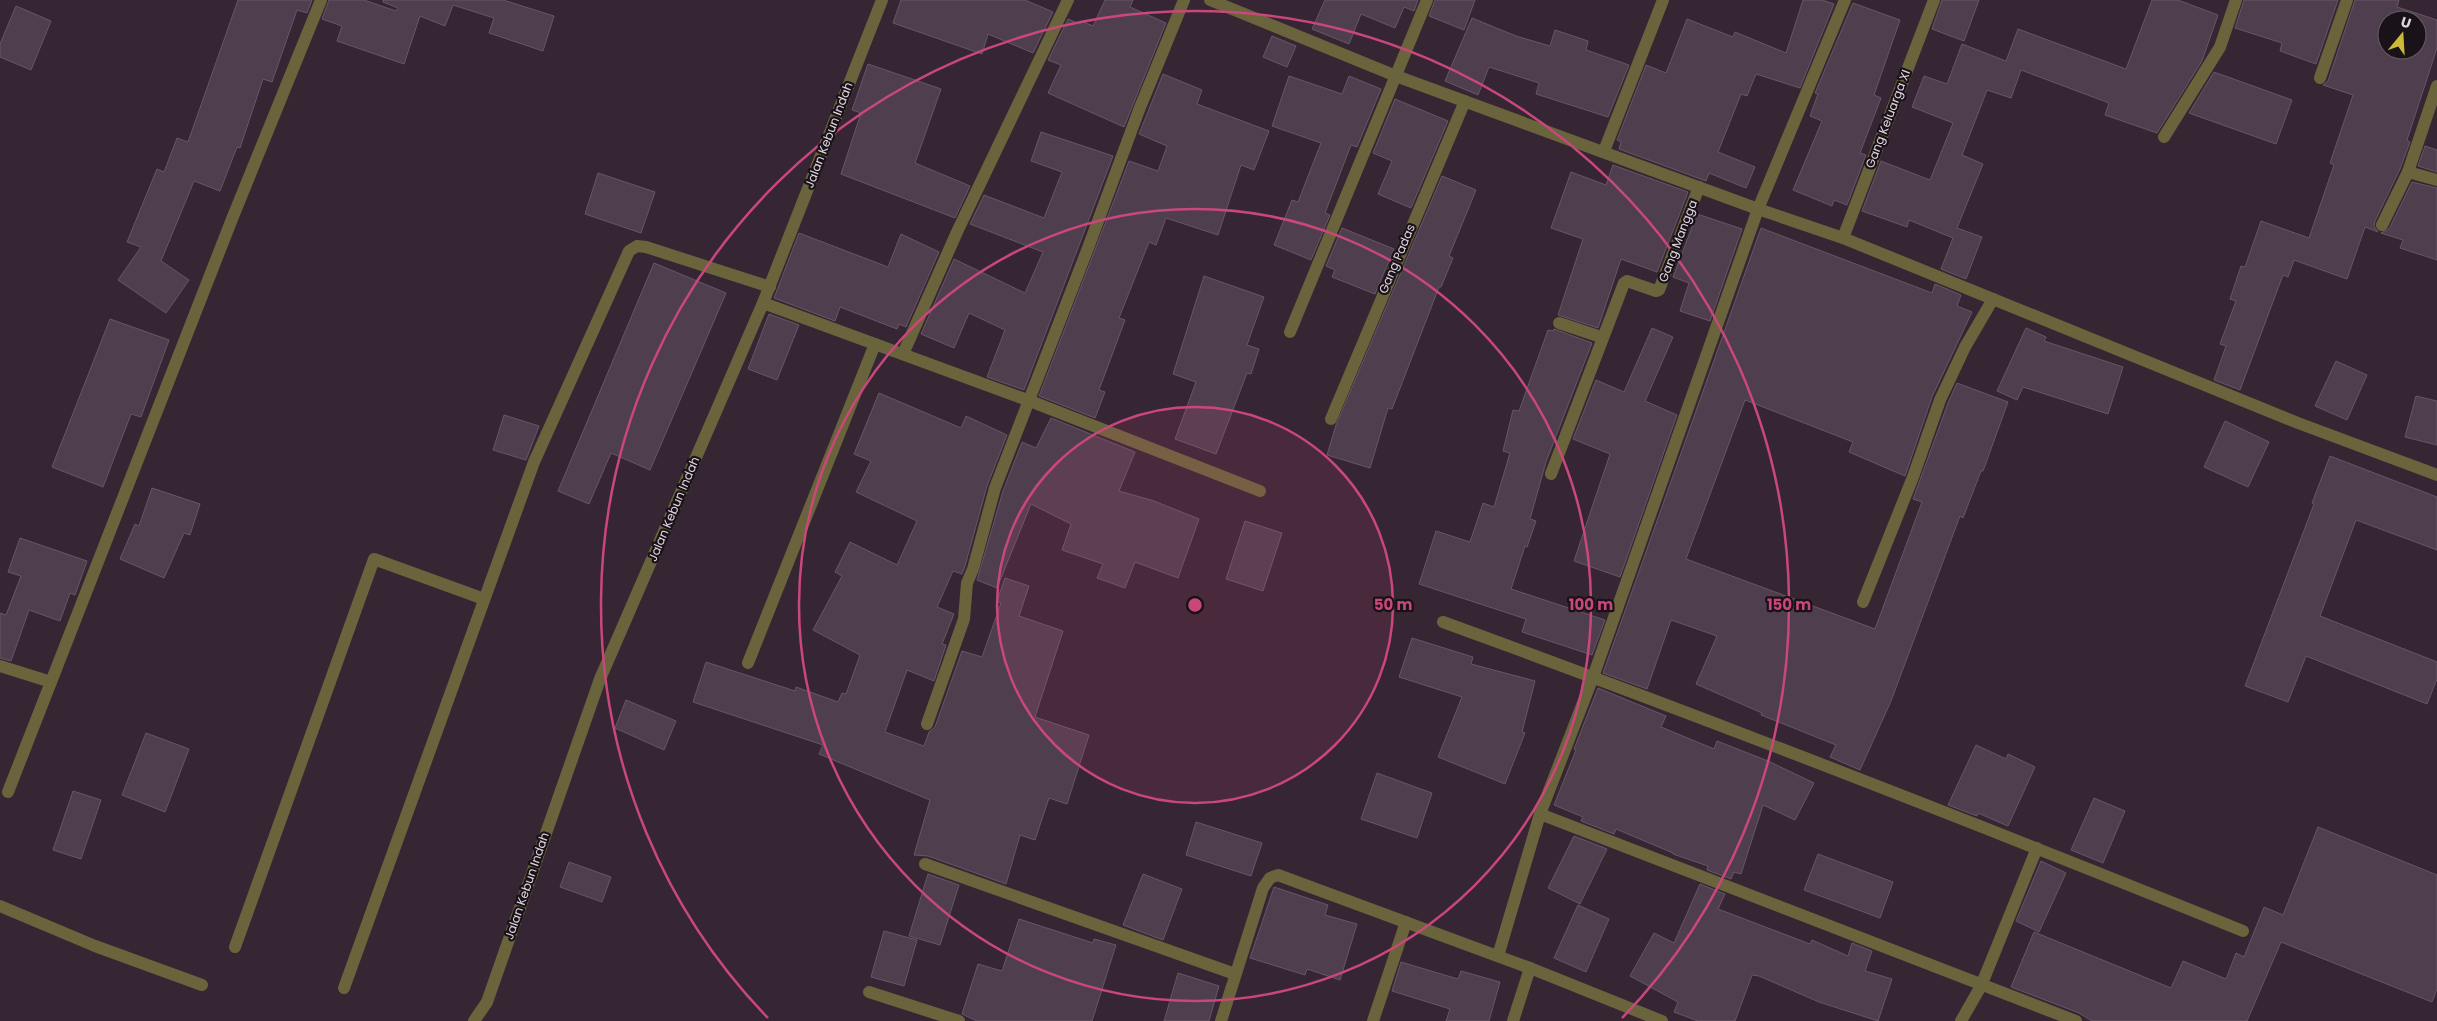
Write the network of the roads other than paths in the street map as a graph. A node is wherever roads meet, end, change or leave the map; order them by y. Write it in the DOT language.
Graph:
graph roads {
  1 [pos="321,0"];
  2 [pos="882,0"];
  3 [pos="1068,0"];
  4 [pos="1184,0"];
  5 [pos="1210,0"];
  6 [pos="1427,0"];
  7 [pos="1663,0"];
  8 [pos="1844,0"];
  9 [pos="1934,0"];
  10 [pos="2236,0"];
  11 [pos="2347,0"];
  12 [pos="1396,76"];
  13 [pos="2320,78"];
  14 [pos="2437,86"];
  15 [pos="1465,101"];
  16 [pos="2164,137"];
  17 [pos="1604,151"];
  18 [pos="2408,172"];
  19 [pos="2437,180"];
  20 [pos="1699,186"];
  21 [pos="1758,209"];
  22 [pos="2382,225"];
  23 [pos="1843,238"];
  24 [pos="770,287"];
  25 [pos="1993,299"];
  26 [pos="763,303"];
  27 [pos="1559,323"];
  28 [pos="1290,332"];
  29 [pos="1601,337"];
  30 [pos="875,344"];
  31 [pos="903,354"];
  32 [pos="1030,401"];
  33 [pos="1331,419"];
  34 [pos="1551,474"];
  35 [pos="2437,475"];
  36 [pos="1260,491"];
  37 [pos="484,599"];
  38 [pos="1863,602"];
  39 [pos="1443,622"];
  40 [pos="748,663"];
  41 [pos="0,666"];
  42 [pos="1593,677"];
  43 [pos="51,682"];
  44 [pos="927,724"];
  45 [pos="8,792"];
  46 [pos="1540,814"];
  47 [pos="2037,848"];
  48 [pos="925,864"];
  49 [pos="0,906"];
  50 [pos="1406,922"];
  51 [pos="2243,931"];
  52 [pos="235,947"];
  53 [pos="1498,956"];
  54 [pos="1530,968"];
  55 [pos="1235,974"];
  56 [pos="202,985"];
  57 [pos="1981,986"];
  58 [pos="344,988"];
  59 [pos="869,992"];
  60 [pos="1656,1020"];
  61 [pos="474,1021"];
  62 [pos="959,1021"];
  63 [pos="1221,1021"];
  64 [pos="1373,1021"];
  65 [pos="1513,1021"];
  66 [pos="1961,1021"];
  67 [pos="2076,1021"];
  1 -- 43 [label="street"];
  2 -- 24 [label="street, Jalan Kebun Indah"];
  3 -- 31 [label="street"];
  4 -- 32 [label="street"];
  5 -- 12 [label="street"];
  6 -- 12 [label="street"];
  7 -- 17 [label="street"];
  8 -- 21 [label="street"];
  9 -- 23 [label="street, Gang Keluarga XI"];
  10 -- 16 [label="street"];
  11 -- 13 [label="street"];
  12 -- 15 [label="street"];
  12 -- 28 [label="street"];
  14 -- 18 [label="street"];
  15 -- 17 [label="street"];
  15 -- 33 [label="street, Gang Padas"];
  17 -- 20 [label="street"];
  18 -- 19 [label="street"];
  18 -- 22 [label="street"];
  20 -- 21 [label="street"];
  20 -- 29 [label="street, Gang Mangga"];
  21 -- 23 [label="street"];
  21 -- 42 [label="street"];
  23 -- 25 [label="street"];
  24 -- 26 [label="street, Jalan Kebun Indah"];
  24 -- 37 [label="street"];
  25 -- 35 [label="street"];
  25 -- 38 [label="street"];
  26 -- 30 [label="street"];
  26 -- 61 [label="street, Jalan Kebun Indah"];
  27 -- 29 [label="street"];
  29 -- 34 [label="street"];
  30 -- 31 [label="street"];
  30 -- 40 [label="street"];
  31 -- 32 [label="street"];
  32 -- 36 [label="street"];
  32 -- 44 [label="street"];
  37 -- 52 [label="street"];
  37 -- 58 [label="street"];
  39 -- 42 [label="street"];
  41 -- 43 [label="street"];
  42 -- 46 [label="street"];
  42 -- 47 [label="street"];
  43 -- 45 [label="street"];
  46 -- 53 [label="street"];
  46 -- 57 [label="street"];
  47 -- 51 [label="street"];
  47 -- 57 [label="street"];
  48 -- 55 [label="street"];
  49 -- 56 [label="street"];
  50 -- 53 [label="street"];
  50 -- 55 [label="street"];
  50 -- 64 [label="street"];
  53 -- 54 [label="street"];
  54 -- 60 [label="street"];
  54 -- 65 [label="street"];
  55 -- 63 [label="street"];
  57 -- 66 [label="street"];
  57 -- 67 [label="street"];
  59 -- 62 [label="street"];
}
